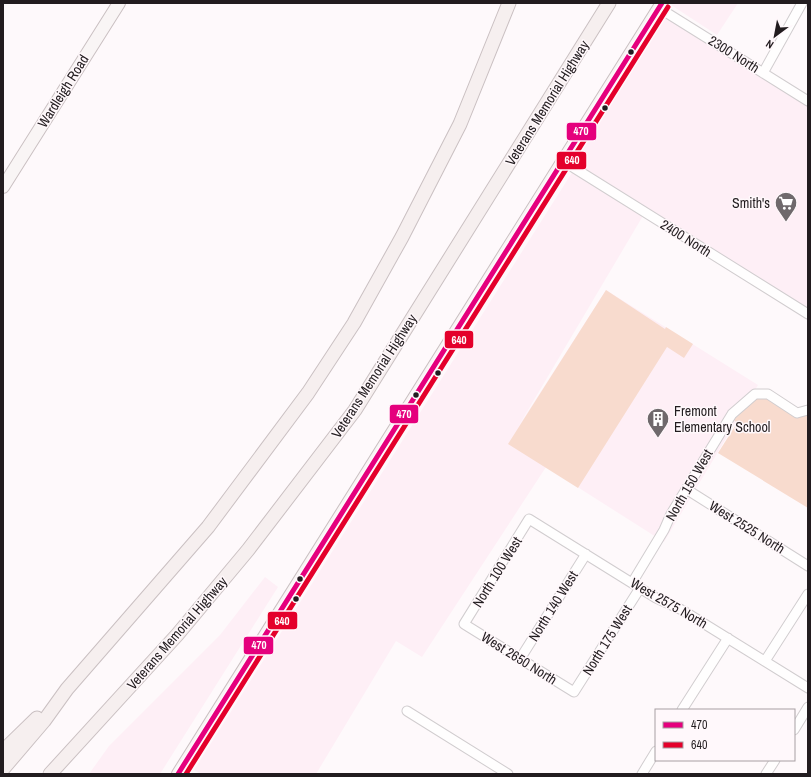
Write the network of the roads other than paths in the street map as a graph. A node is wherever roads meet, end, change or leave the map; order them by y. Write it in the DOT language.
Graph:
graph roads {
  1 [pos="119,3"];
  2 [pos="509,3"];
  3 [pos="609,3"];
  4 [pos="802,3"];
  5 [pos="661,5"];
  6 [pos="764,73"];
  7 [pos="808,100"];
  8 [pos="564,161"];
  9 [pos="4,182"];
  10 [pos="808,314"];
  11 [pos="808,410"];
  12 [pos="686,489"];
  13 [pos="529,520"];
  14 [pos="586,554"];
  15 [pos="808,566"];
  16 [pos="632,582"];
  17 [pos="640,588"];
  18 [pos="808,594"];
  19 [pos="464,624"];
  20 [pos="728,638"];
  21 [pos="520,659"];
  22 [pos="765,662"];
  23 [pos="808,688"];
  24 [pos="67,689"];
  25 [pos="574,692"];
  26 [pos="808,707"];
  27 [pos="683,709"];
  28 [pos="407,711"];
  29 [pos="795,728"];
  30 [pos="3,752"];
  31 [pos="655,753"];
  32 [pos="774,761"];
  33 [pos="3,769"];
  34 [pos="182,773"];
  35 [pos="506,773"];
  36 [pos="50,774"];
  37 [pos="642,774"];
  38 [pos="766,774"];
  1 -- 9 [label="main road, Wardleigh Road"];
  2 -- 24 [label="highway"];
  3 -- 36 [label="highway, Veterans Memorial Highway"];
  4 -- 6 [label="street"];
  5 -- 6 [label="street, 2300 North"];
  5 -- 8 [label="main road"];
  6 -- 7 [label="street, 2300 North"];
  8 -- 10 [label="street, 2400 North"];
  8 -- 34 [label="main road"];
  11 -- 12 [label="street, North 150 West"];
  12 -- 15 [label="street, West 2525 North"];
  12 -- 16 [label="street, North 150 West"];
  13 -- 14 [label="street, West 2575 North"];
  13 -- 19 [label="street, North 100 West"];
  14 -- 16 [label="street, West 2575 North"];
  14 -- 21 [label="street, North 140 West"];
  16 -- 17 [label="street, West 2575 North"];
  17 -- 20 [label="street, West 2575 North"];
  17 -- 25 [label="street, North 175 West"];
  18 -- 22 [label="street"];
  19 -- 21 [label="street, West 2650 North"];
  20 -- 22 [label="street, West 2575 North"];
  20 -- 27 [label="street"];
  21 -- 25 [label="street, West 2650 North"];
  22 -- 23 [label="street, West 2575 North"];
  24 -- 30 [label="highway"];
  24 -- 33 [label="highway"];
  26 -- 29 [label="street"];
  28 -- 35 [label="street"];
  31 -- 37 [label="street"];
  32 -- 38 [label="street"];
}
